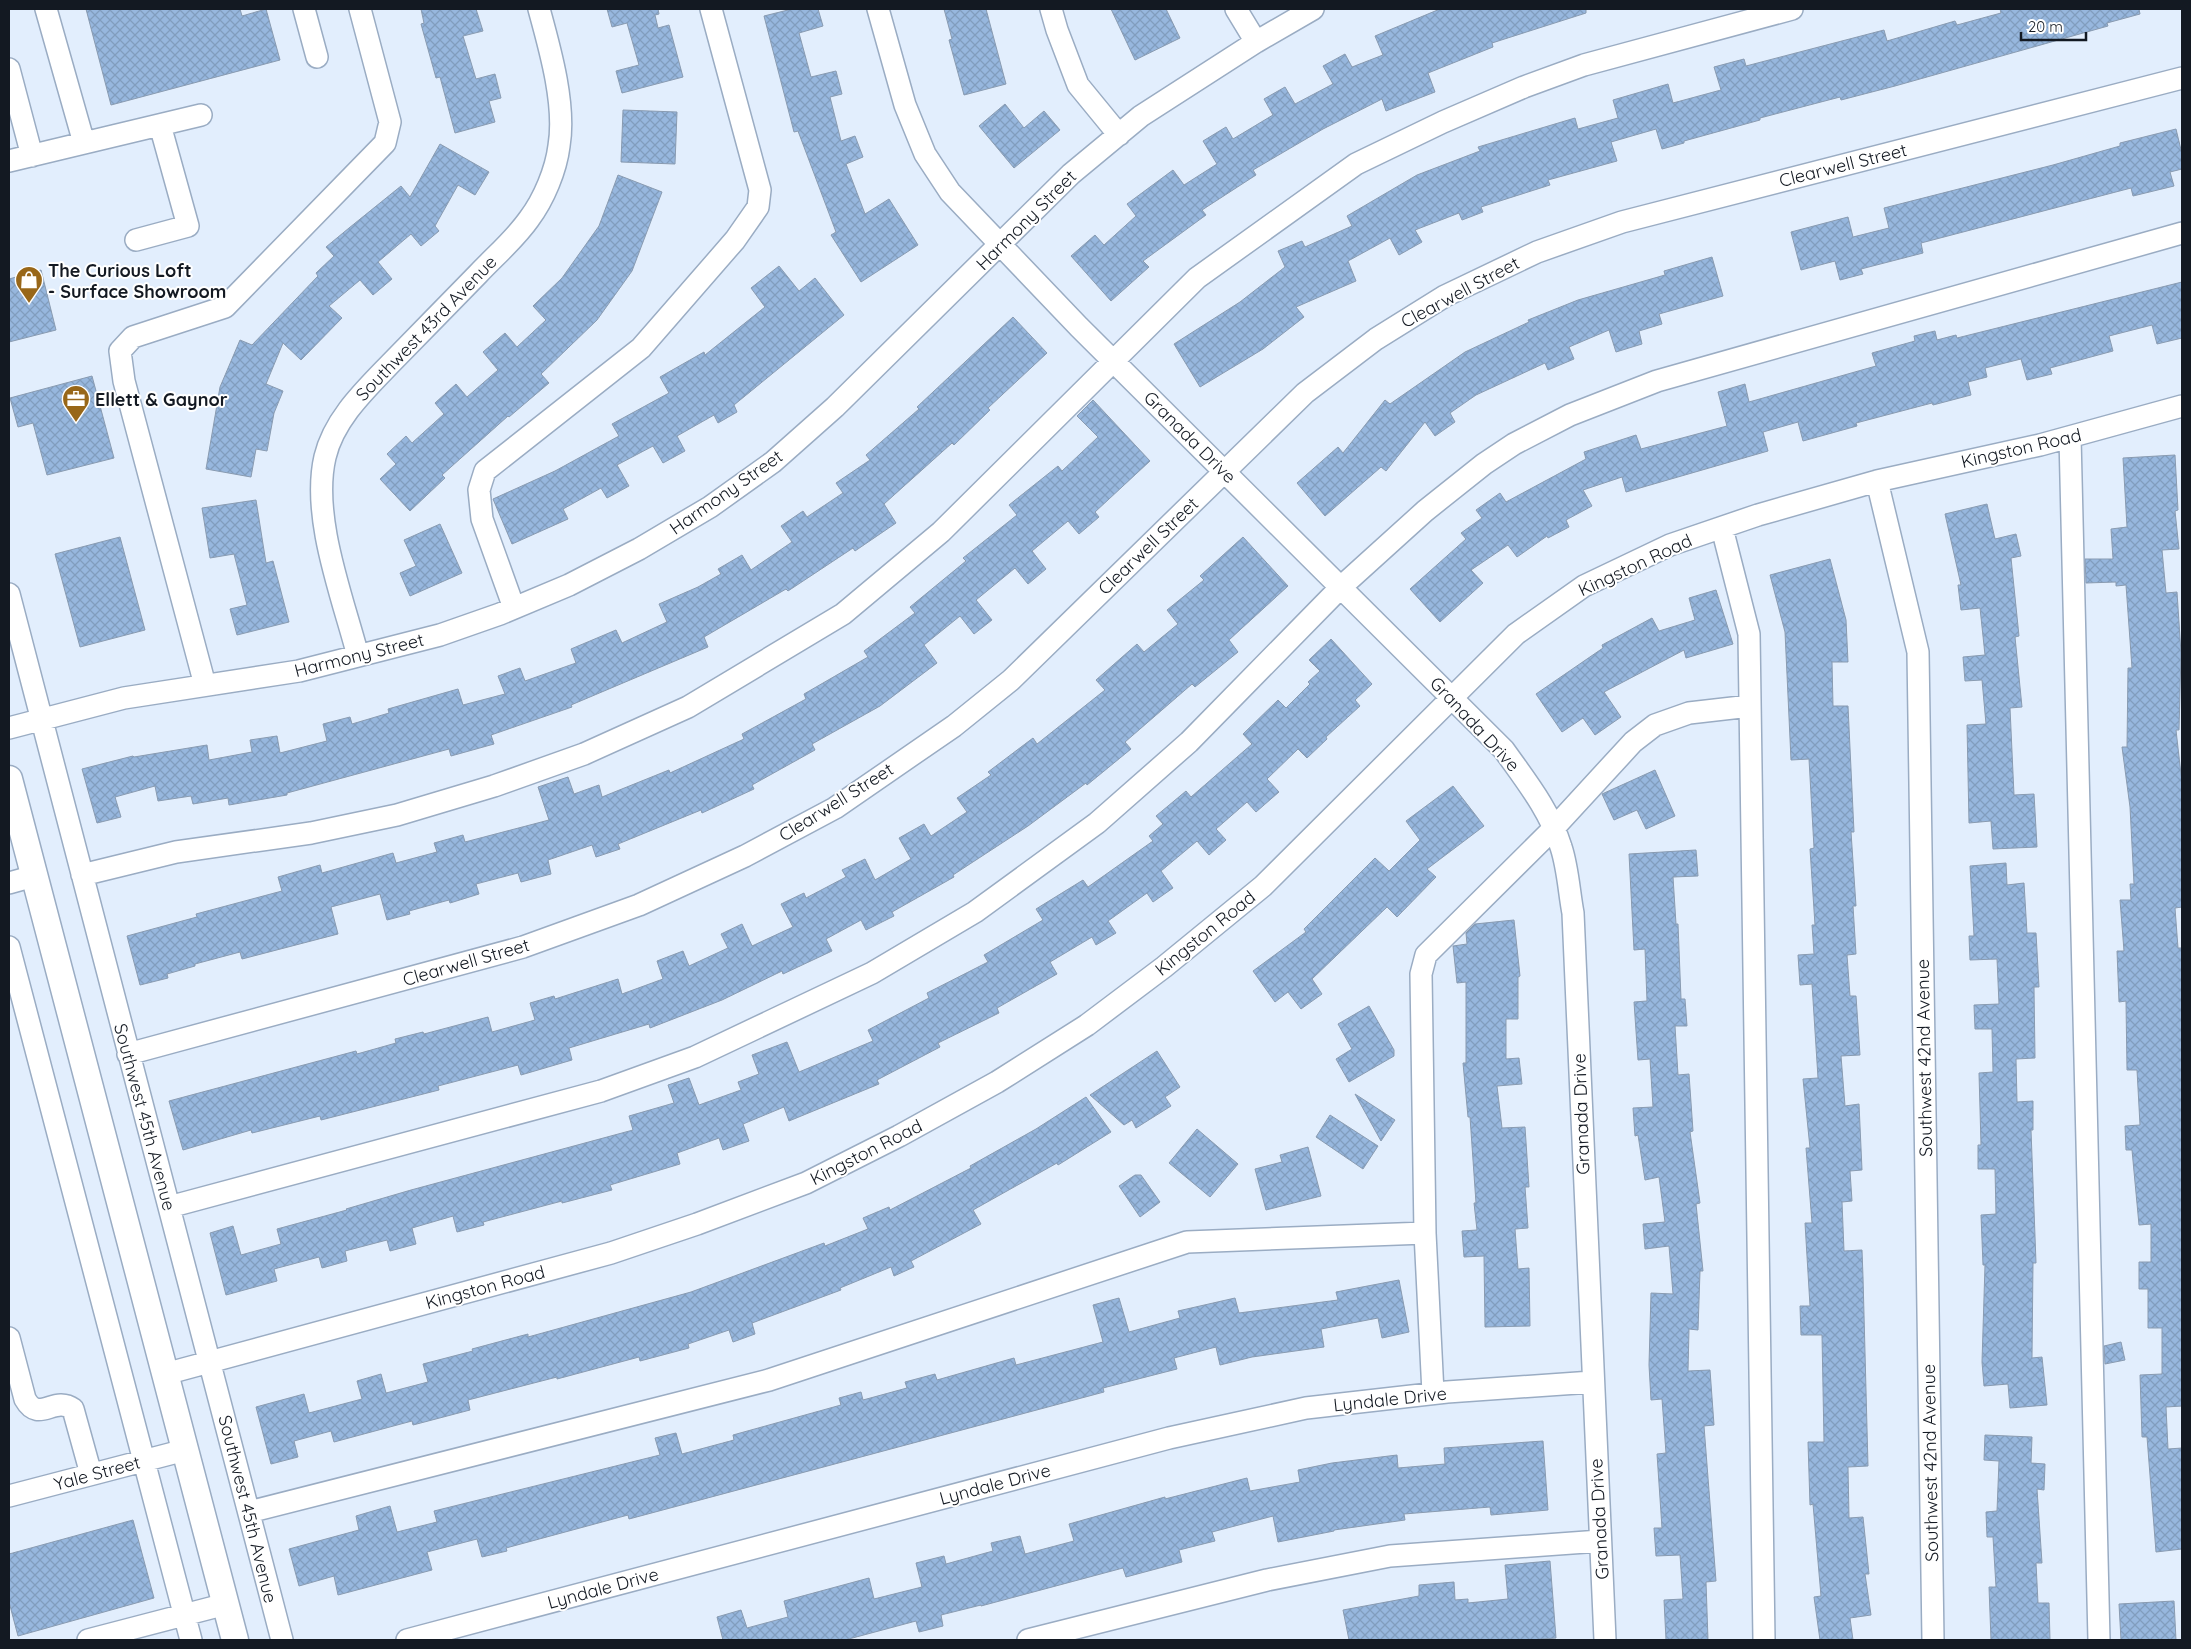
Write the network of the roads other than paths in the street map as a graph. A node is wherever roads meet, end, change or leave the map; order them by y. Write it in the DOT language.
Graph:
graph roads {
  1 [pos="46,9"];
  2 [pos="304,9"];
  3 [pos="360,9"];
  4 [pos="539,9"];
  5 [pos="711,9"];
  6 [pos="878,9"];
  7 [pos="1051,9"];
  8 [pos="1236,9"];
  9 [pos="1313,9"];
  10 [pos="1792,9"];
  11 [pos="1256,42"];
  12 [pos="317,57"];
  13 [pos="9,69"];
  14 [pos="2182,78"];
  15 [pos="201,115"];
  16 [pos="160,125"];
  17 [pos="1119,134"];
  18 [pos="84,143"];
  19 [pos="32,156"];
  20 [pos="9,161"];
  21 [pos="2182,233"];
  22 [pos="136,240"];
  23 [pos="1001,245"];
  24 [pos="1114,362"];
  25 [pos="2182,406"];
  26 [pos="2070,437"];
  27 [pos="1224,472"];
  28 [pos="1877,481"];
  29 [pos="1722,528"];
  30 [pos="1341,587"];
  31 [pos="9,594"];
  32 [pos="514,608"];
  33 [pos="358,656"];
  34 [pos="205,685"];
  35 [pos="1452,697"];
  36 [pos="1750,706"];
  37 [pos="42,720"];
  38 [pos="9,728"];
  39 [pos="9,781"];
  40 [pos="1553,830"];
  41 [pos="82,875"];
  42 [pos="34,876"];
  43 [pos="9,883"];
  44 [pos="9,947"];
  45 [pos="128,1054"];
  46 [pos="169,1207"];
  47 [pos="1425,1233"];
  48 [pos="9,1338"];
  49 [pos="210,1362"];
  50 [pos="165,1374"];
  51 [pos="1592,1382"];
  52 [pos="1433,1393"];
  53 [pos="185,1450"];
  54 [pos="143,1461"];
  55 [pos="91,1474"];
  56 [pos="9,1496"];
  57 [pos="249,1512"];
  58 [pos="1600,1541"];
  59 [pos="226,1604"];
  60 [pos="184,1615"];
  61 [pos="88,1640"];
  62 [pos="191,1640"];
  63 [pos="235,1640"];
  64 [pos="282,1640"];
  65 [pos="407,1640"];
  66 [pos="1028,1640"];
  67 [pos="1605,1640"];
  68 [pos="1764,1640"];
  69 [pos="1933,1640"];
  70 [pos="2099,1640"];
  1 -- 18 [label="street"];
  2 -- 12 [label="street"];
  3 -- 34 [label="street"];
  4 -- 33 [label="street, Southwest 43rd Avenue"];
  5 -- 32 [label="street"];
  6 -- 23 [label="street, Granada Drive"];
  7 -- 17 [label="street"];
  8 -- 11 [label="street"];
  9 -- 11 [label="street, Harmony Street"];
  10 -- 24 [label="street"];
  11 -- 17 [label="street, Harmony Street"];
  13 -- 19 [label="street"];
  14 -- 27 [label="street, Clearwell Street"];
  15 -- 16 [label="street"];
  16 -- 18 [label="street"];
  16 -- 22 [label="street"];
  17 -- 23 [label="street, Harmony Street"];
  18 -- 19 [label="street"];
  19 -- 20 [label="street"];
  21 -- 30 [label="street"];
  23 -- 24 [label="street, Granada Drive"];
  23 -- 32 [label="street, Harmony Street"];
  24 -- 27 [label="street, Granada Drive"];
  24 -- 41 [label="street"];
  25 -- 26 [label="street, Kingston Road"];
  26 -- 28 [label="street, Kingston Road"];
  26 -- 70 [label="street"];
  27 -- 30 [label="street, Granada Drive"];
  27 -- 45 [label="street, Clearwell Street"];
  28 -- 29 [label="street, Kingston Road"];
  28 -- 69 [label="street, Southwest 42nd Avenue"];
  29 -- 35 [label="street, Kingston Road"];
  29 -- 36 [label="street"];
  30 -- 35 [label="street, Granada Drive"];
  30 -- 46 [label="street"];
  31 -- 37 [label="street, Southwest 45th Avenue"];
  32 -- 33 [label="street, Harmony Street"];
  33 -- 34 [label="street, Harmony Street"];
  34 -- 37 [label="street, Harmony Street"];
  35 -- 40 [label="street, Granada Drive"];
  35 -- 49 [label="street, Kingston Road"];
  36 -- 40 [label="street"];
  36 -- 68 [label="street"];
  37 -- 38 [label="street, Harmony Street"];
  37 -- 41 [label="street, Southwest 45th Avenue"];
  39 -- 42 [label="main road"];
  40 -- 47 [label="street"];
  40 -- 51 [label="street, Granada Drive"];
  41 -- 45 [label="street, Southwest 45th Avenue"];
  42 -- 43 [label="street"];
  42 -- 50 [label="main road"];
  44 -- 54 [label="street"];
  45 -- 46 [label="street, Southwest 45th Avenue"];
  46 -- 49 [label="street, Southwest 45th Avenue"];
  47 -- 52 [label="street"];
  47 -- 57 [label="street"];
  48 -- 55 [label="street"];
  49 -- 50 [label="street, Kingston Road"];
  49 -- 57 [label="street, Southwest 45th Avenue"];
  50 -- 53 [label="main road"];
  51 -- 52 [label="street, Lyndale Drive"];
  51 -- 58 [label="street, Granada Drive"];
  52 -- 65 [label="street, Lyndale Drive"];
  53 -- 54 [label="street, Yale Street"];
  53 -- 59 [label="main road"];
  54 -- 55 [label="street, Yale Street"];
  54 -- 60 [label="street"];
  55 -- 56 [label="street, Yale Street"];
  57 -- 64 [label="street, Southwest 45th Avenue"];
  58 -- 66 [label="street"];
  58 -- 67 [label="street, Granada Drive"];
  59 -- 60 [label="street"];
  59 -- 63 [label="main road"];
  60 -- 61 [label="street"];
  60 -- 62 [label="street"];
}
